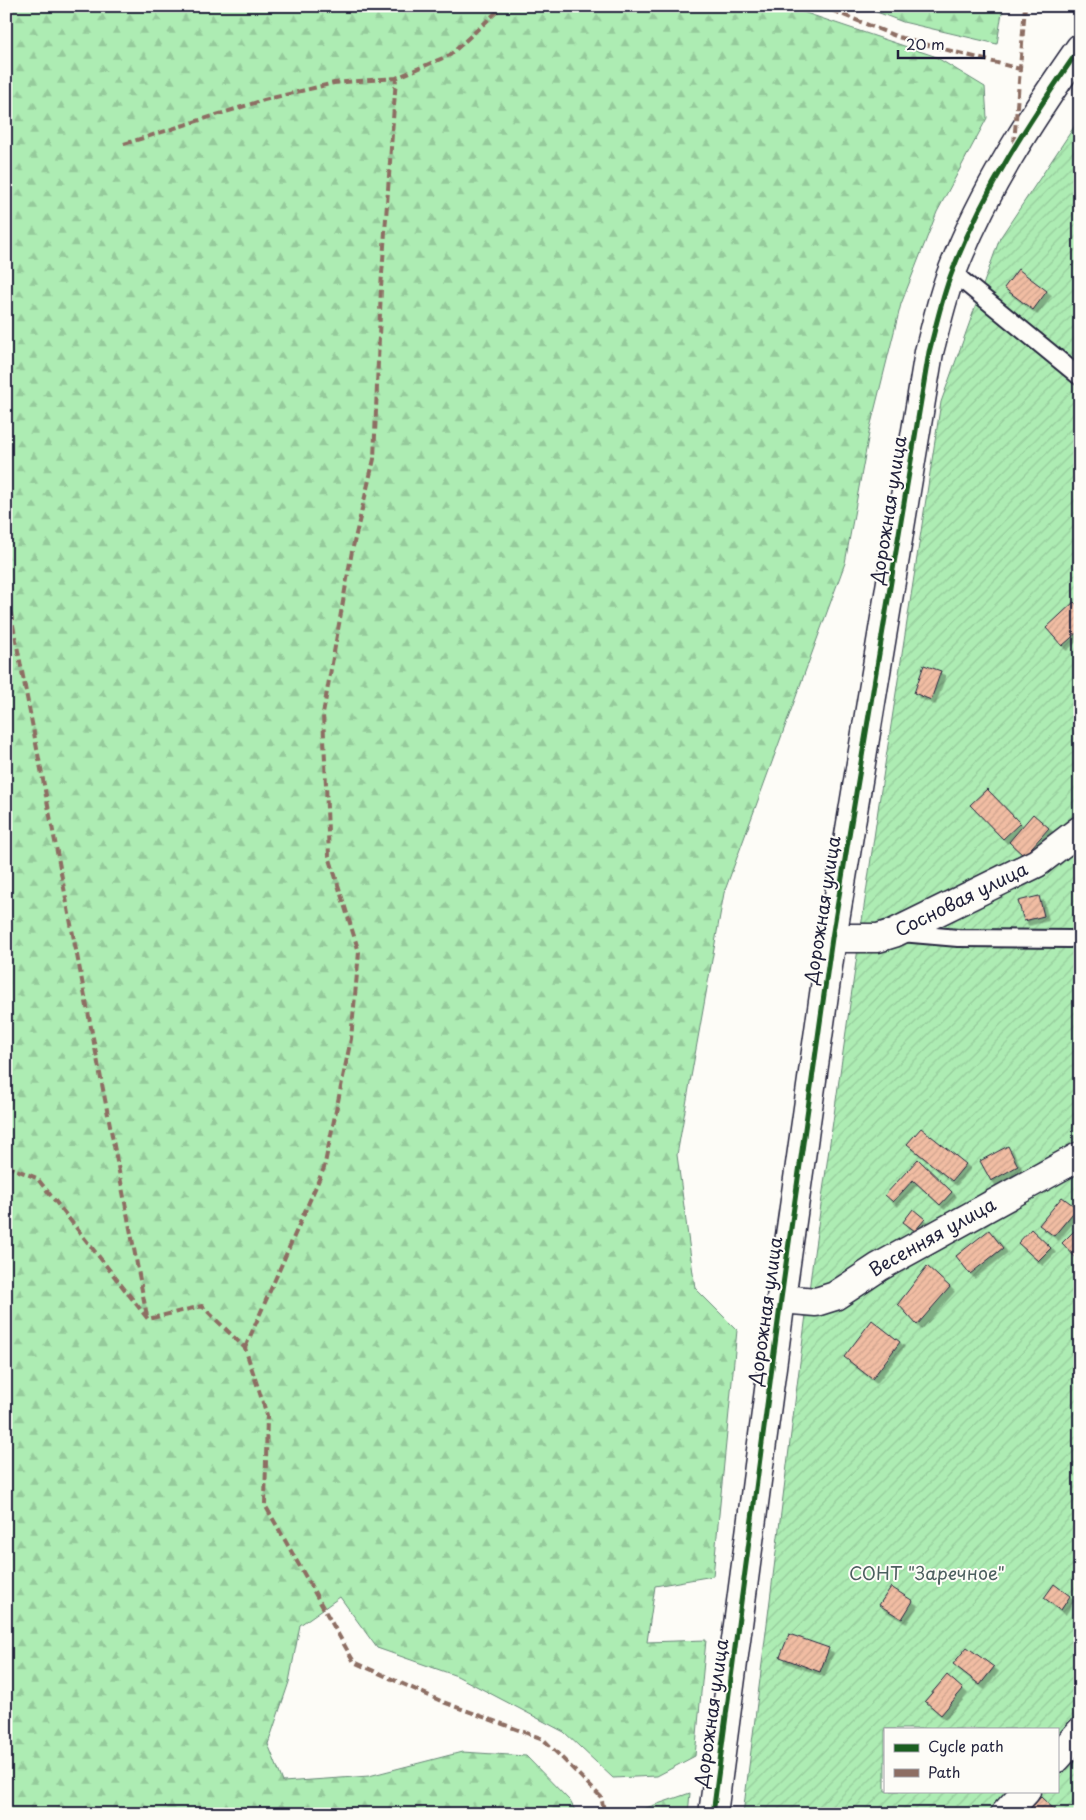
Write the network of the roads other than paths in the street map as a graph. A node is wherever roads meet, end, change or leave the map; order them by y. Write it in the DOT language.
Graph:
graph roads {
  1 [pos="1080,48"];
  2 [pos="952,272"];
  3 [pos="1080,377"];
  4 [pos="1080,830"];
  5 [pos="894,933"];
  6 [pos="832,938"];
  7 [pos="1070,940"];
  8 [pos="1080,1156"];
  9 [pos="781,1299"];
  10 [pos="1080,1732"];
  11 [pos="1058,1757"];
  12 [pos="1025,1792"];
  13 [pos="713,1814"];
  14 [pos="1005,1814"];
  1 -- 2 [label="street, Дорожная улица"];
  2 -- 3 [label="lane"];
  2 -- 6 [label="street, Дорожная улица"];
  4 -- 5 [label="street, Сосновая улица"];
  5 -- 6 [label="street, Сосновая улица"];
  5 -- 7 [label="lane"];
  6 -- 9 [label="street, Дорожная улица"];
  8 -- 9 [label="street, Весенняя улица"];
  9 -- 13 [label="street, Дорожная улица"];
  10 -- 11 [label="street"];
  12 -- 14 [label="street"];
}
